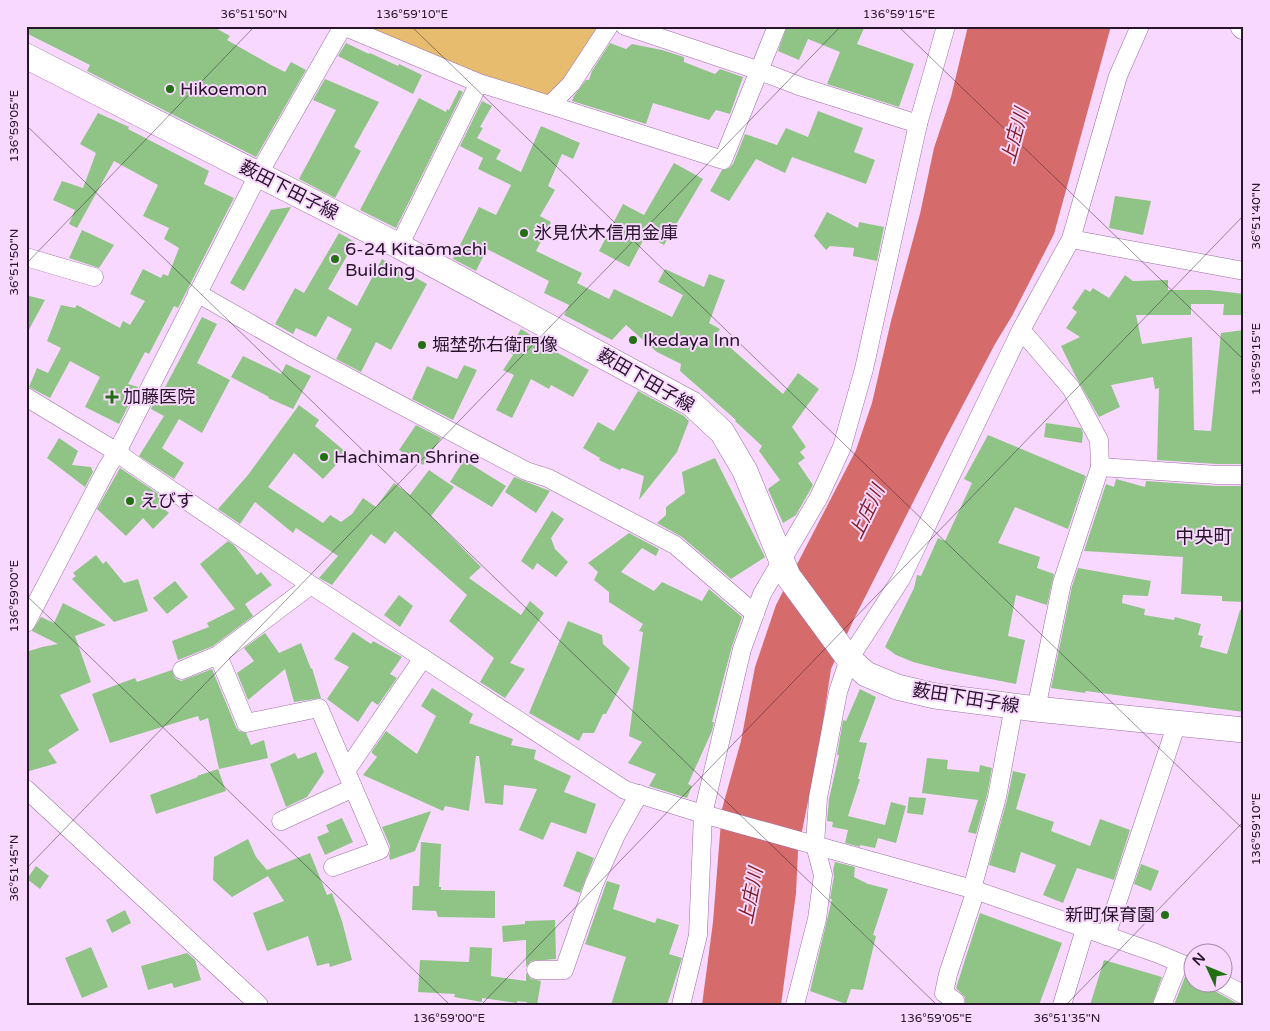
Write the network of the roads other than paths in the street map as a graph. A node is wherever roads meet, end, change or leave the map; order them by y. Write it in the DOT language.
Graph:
graph roads {
  1 [pos="343,26"];
  2 [pos="609,26"];
  3 [pos="625,26"];
  4 [pos="777,26"];
  5 [pos="946,26"];
  6 [pos="1140,26"];
  7 [pos="26,56"];
  8 [pos="760,71"];
  9 [pos="479,83"];
  10 [pos="550,106"];
  11 [pos="918,124"];
  12 [pos="258,175"];
  13 [pos="1071,239"];
  14 [pos="400,246"];
  15 [pos="26,257"];
  16 [pos="1244,271"];
  17 [pos="94,277"];
  18 [pos="197,293"];
  19 [pos="1021,330"];
  20 [pos="26,397"];
  21 [pos="118,452"];
  22 [pos="1100,467"];
  23 [pos="1244,475"];
  24 [pos="785,568"];
  25 [pos="311,585"];
  26 [pos="755,614"];
  27 [pos="26,624"];
  28 [pos="218,655"];
  29 [pos="423,658"];
  30 [pos="849,659"];
  31 [pos="182,670"];
  32 [pos="1025,708"];
  33 [pos="1177,723"];
  34 [pos="1244,730"];
  35 [pos="346,771"];
  36 [pos="353,788"];
  37 [pos="26,789"];
  38 [pos="639,794"];
  39 [pos="711,816"];
  40 [pos="281,821"];
  41 [pos="807,843"];
  42 [pos="333,867"];
  43 [pos="974,890"];
  44 [pos="1085,929"];
  45 [pos="1106,936"];
  46 [pos="1182,964"];
  47 [pos="536,970"];
  48 [pos="1182,972"];
  49 [pos="1232,988"];
  50 [pos="1244,995"];
  51 [pos="958,1003"];
  52 [pos="259,1005"];
  53 [pos="680,1005"];
  54 [pos="795,1005"];
  55 [pos="1062,1005"];
  56 [pos="1162,1005"];
  1 -- 9 [label="street"];
  1 -- 12 [label="street"];
  2 -- 10 [label="street"];
  3 -- 8 [label="street"];
  4 -- 8 [label="street"];
  5 -- 11 [label="street"];
  6 -- 13 [label="street"];
  7 -- 12 [label="main road, 薮田下田子線"];
  8 -- 10 [label="street"];
  8 -- 11 [label="street"];
  9 -- 10 [label="street"];
  9 -- 14 [label="street"];
  11 -- 24 [label="street"];
  12 -- 14 [label="main road, 薮田下田子線"];
  12 -- 18 [label="street"];
  13 -- 16 [label="street"];
  13 -- 19 [label="street"];
  14 -- 24 [label="main road, 薮田下田子線"];
  15 -- 17 [label="street"];
  18 -- 21 [label="street"];
  18 -- 26 [label="street"];
  19 -- 22 [label="street"];
  19 -- 30 [label="street"];
  20 -- 21 [label="street"];
  21 -- 25 [label="street"];
  21 -- 27 [label="street"];
  22 -- 23 [label="street"];
  22 -- 32 [label="street"];
  24 -- 26 [label="street"];
  24 -- 30 [label="main road, 薮田下田子線"];
  25 -- 28 [label="street"];
  25 -- 29 [label="street"];
  26 -- 39 [label="street"];
  28 -- 31 [label="street"];
  28 -- 35 [label="street"];
  29 -- 35 [label="street"];
  29 -- 38 [label="street"];
  30 -- 32 [label="main road, 薮田下田子線"];
  30 -- 41 [label="street"];
  32 -- 33 [label="main road, 薮田下田子線"];
  32 -- 43 [label="street"];
  33 -- 34 [label="main road, 薮田下田子線"];
  33 -- 45 [label="street"];
  35 -- 36 [label="street"];
  36 -- 40 [label="street"];
  36 -- 42 [label="street"];
  37 -- 52 [label="street"];
  38 -- 39 [label="street"];
  38 -- 47 [label="street"];
  39 -- 41 [label="street"];
  39 -- 53 [label="street"];
  41 -- 43 [label="street"];
  41 -- 54 [label="street"];
  43 -- 44 [label="street"];
  43 -- 51 [label="street"];
  44 -- 45 [label="street"];
  44 -- 55 [label="street"];
  45 -- 46 [label="street"];
  48 -- 56 [label="street"];
  49 -- 50 [label="street"];
}
